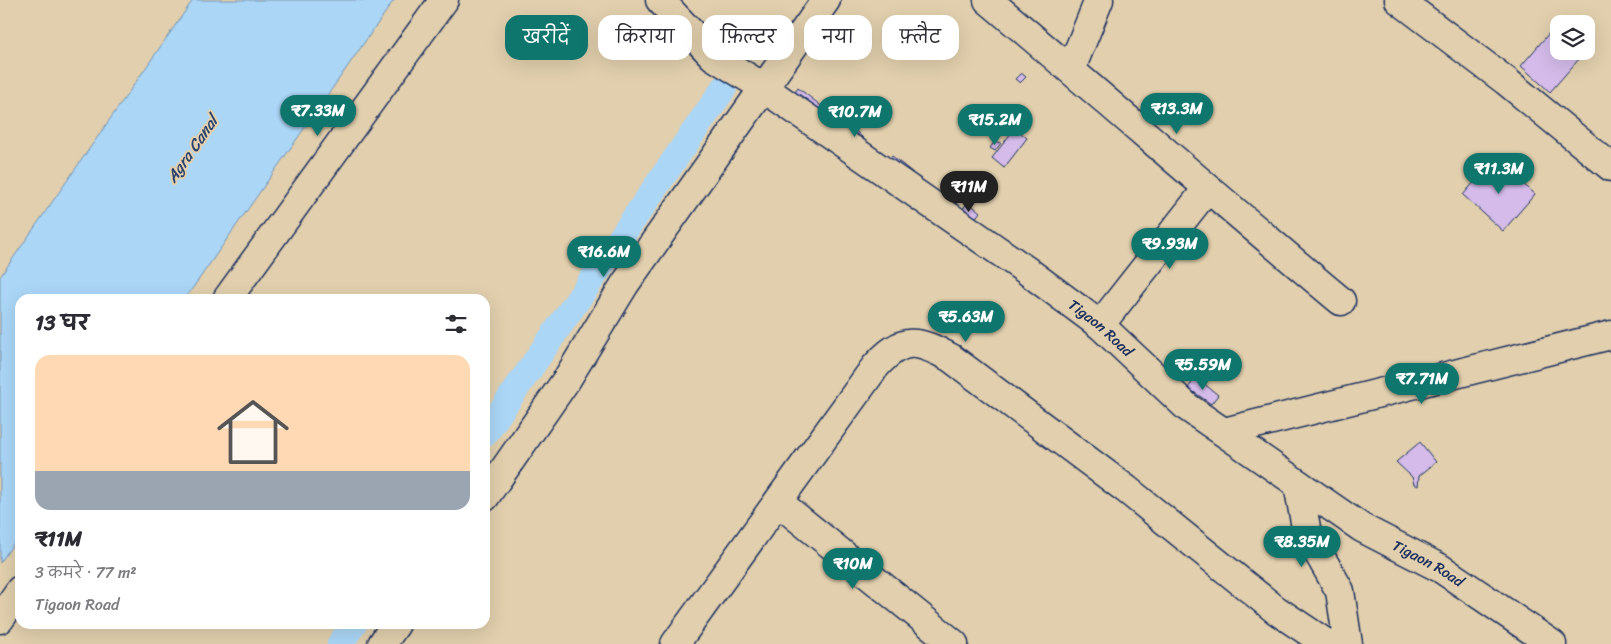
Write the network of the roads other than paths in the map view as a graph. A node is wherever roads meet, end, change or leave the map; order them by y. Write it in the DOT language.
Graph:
graph roads {
  1 [pos="444,0"];
  2 [pos="660,0"];
  3 [pos="826,0"];
  4 [pos="988,0"];
  5 [pos="1100,0"];
  6 [pos="1399,0"];
  7 [pos="1071,69"];
  8 [pos="760,85"];
  9 [pos="1611,167"];
  10 [pos="1206,189"];
  11 [pos="231,294"];
  12 [pos="1341,301"];
  13 [pos="1100,324"];
  14 [pos="1611,335"];
  15 [pos="1224,432"];
  16 [pos="1298,484"];
  17 [pos="490,490"];
  18 [pos="778,502"];
  19 [pos="15,597"];
  20 [pos="0,619"];
  21 [pos="392,629"];
  22 [pos="382,644"];
  23 [pos="676,644"];
  24 [pos="954,644"];
  25 [pos="1327,644"];
  26 [pos="1348,644"];
  27 [pos="1552,644"];
  1 -- 11 [label="street"];
  2 -- 8 [label="street, Tigaon Road"];
  3 -- 8 [label="street"];
  4 -- 7 [label="street"];
  5 -- 7 [label="street"];
  6 -- 9 [label="street"];
  7 -- 10 [label="street"];
  8 -- 13 [label="street, Tigaon Road"];
  8 -- 17 [label="street"];
  10 -- 12 [label="street"];
  10 -- 13 [label="street"];
  13 -- 15 [label="street, Tigaon Road"];
  14 -- 15 [label="street"];
  15 -- 16 [label="street, Tigaon Road"];
  16 -- 26 [label="street"];
  16 -- 27 [label="street, Tigaon Road"];
  18 -- 23 [label="street"];
  18 -- 24 [label="street"];
  18 -- 25 [label="street"];
  19 -- 20 [label="street"];
  21 -- 22 [label="street"];
}
